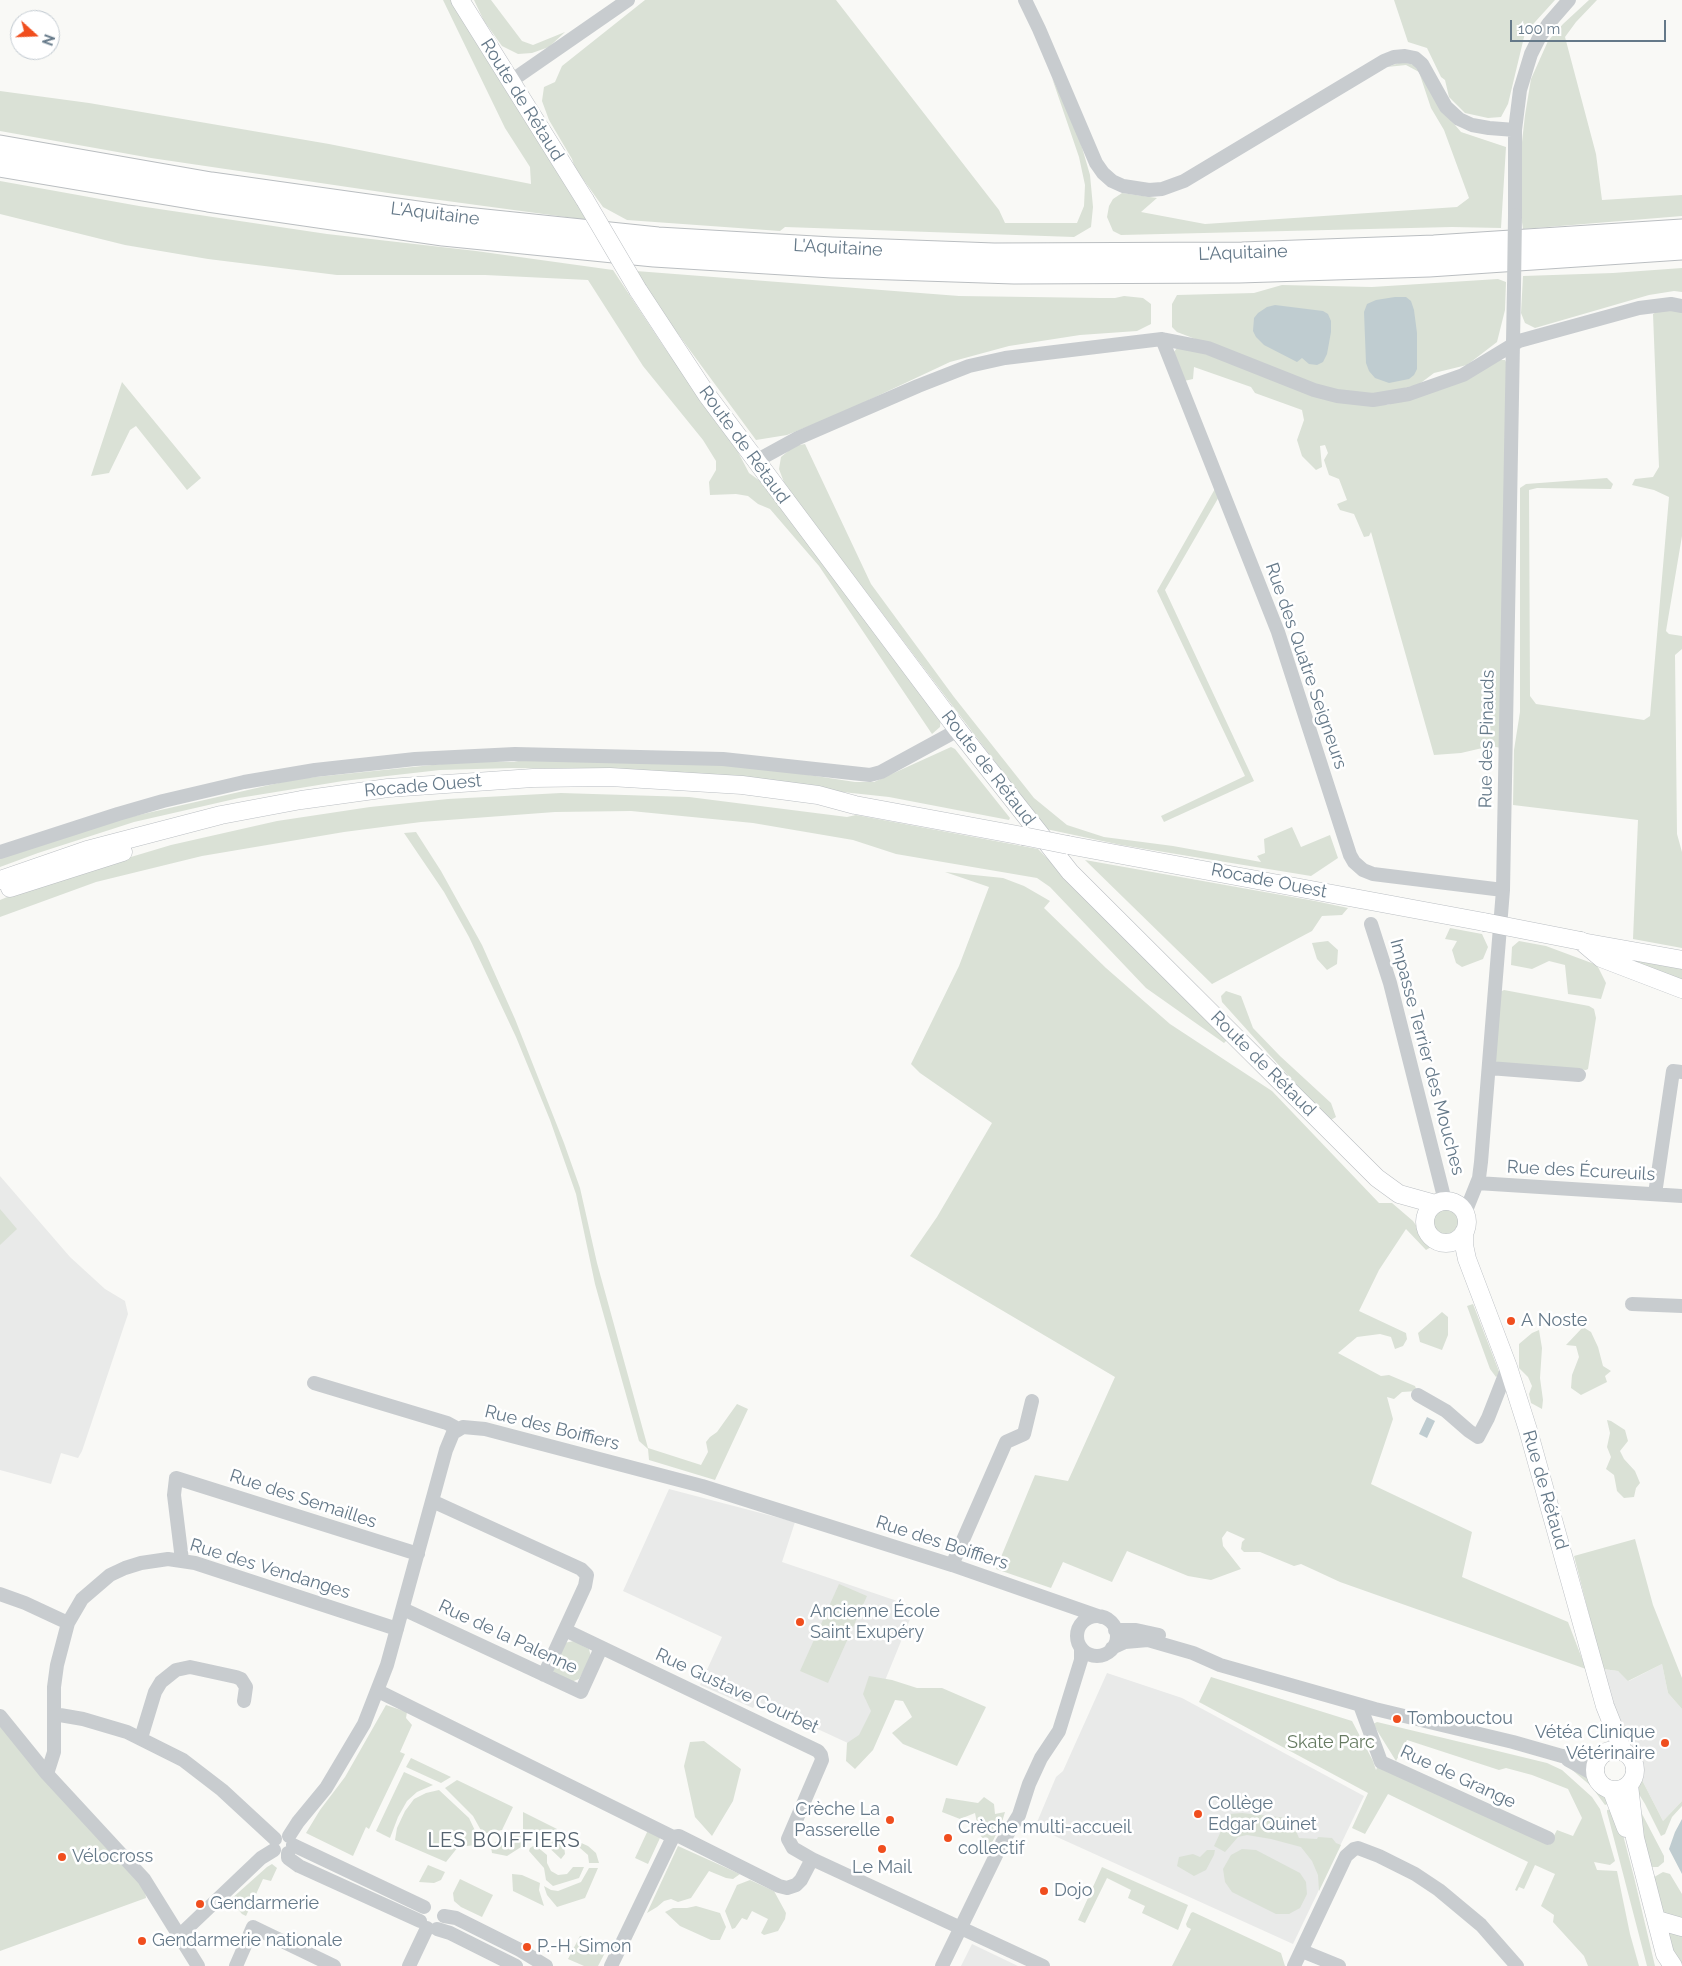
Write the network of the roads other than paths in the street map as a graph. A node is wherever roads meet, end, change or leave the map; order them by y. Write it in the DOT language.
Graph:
graph roads {
  1 [pos="460,0"];
  2 [pos="628,0"];
  3 [pos="1025,0"];
  4 [pos="1569,0"];
  5 [pos="511,81"];
  6 [pos="1515,130"];
  7 [pos="0,146"];
  8 [pos="0,166"];
  9 [pos="1682,230"];
  10 [pos="1682,249"];
  11 [pos="1682,306"];
  12 [pos="1162,339"];
  13 [pos="1513,345"];
  14 [pos="756,461"];
  15 [pos="958,730"];
  16 [pos="855,805"];
  17 [pos="0,852"];
  18 [pos="0,880"];
  19 [pos="1504,890"];
  20 [pos="0,892"];
  21 [pos="1372,924"];
  22 [pos="1581,941"];
  23 [pos="1645,953"];
  24 [pos="1682,955"];
  25 [pos="1682,960"];
  26 [pos="1682,989"];
  27 [pos="1488,1068"];
  28 [pos="1682,1072"];
  29 [pos="1579,1075"];
  30 [pos="1476,1186"];
  31 [pos="1399,1194"];
  32 [pos="1655,1194"];
  33 [pos="1682,1196"];
  34 [pos="1449,1204"];
  35 [pos="1425,1222"];
  36 [pos="1464,1232"];
  37 [pos="1447,1242"];
  38 [pos="1473,1278"];
  39 [pos="1632,1304"];
  40 [pos="1682,1306"];
  41 [pos="1508,1367"];
  42 [pos="314,1383"];
  43 [pos="1418,1395"];
  44 [pos="1032,1401"];
  45 [pos="458,1429"];
  46 [pos="432,1501"];
  47 [pos="418,1554"];
  48 [pos="182,1560"];
  49 [pos="952,1565"];
  50 [pos="0,1594"];
  51 [pos="1064,1603"];
  52 [pos="403,1609"];
  53 [pos="1101,1617"];
  54 [pos="68,1623"];
  55 [pos="1081,1625"];
  56 [pos="397,1629"];
  57 [pos="565,1630"];
  58 [pos="1115,1630"];
  59 [pos="601,1648"];
  60 [pos="1081,1648"];
  61 [pos="1112,1648"];
  62 [pos="1193,1653"];
  63 [pos="1096,1656"];
  64 [pos="544,1675"];
  65 [pos="378,1691"];
  66 [pos="1071,1696"];
  67 [pos="244,1701"];
  68 [pos="1360,1705"];
  69 [pos="54,1714"];
  70 [pos="0,1716"];
  71 [pos="141,1738"];
  72 [pos="1607,1759"];
  73 [pos="48,1774"];
  74 [pos="1629,1785"];
  75 [pos="1612,1791"];
  76 [pos="673,1837"];
  77 [pos="1548,1838"];
  78 [pos="284,1845"];
  79 [pos="812,1858"];
  80 [pos="424,1907"];
  81 [pos="444,1916"];
  82 [pos="1657,1920"];
  83 [pos="428,1926"];
  84 [pos="961,1927"];
  85 [pos="1682,1927"];
  86 [pos="180,1936"];
  87 [pos="1302,1950"];
  88 [pos="198,1966"];
  89 [pos="236,1966"];
  90 [pos="334,1966"];
  91 [pos="409,1966"];
  92 [pos="516,1966"];
  93 [pos="546,1966"];
  94 [pos="611,1966"];
  95 [pos="942,1966"];
  96 [pos="1042,1966"];
  97 [pos="1294,1966"];
  98 [pos="1339,1966"];
  99 [pos="1517,1966"];
  100 [pos="1659,1966"];
  101 [pos="1673,1966"];
  1 -- 5 [label="main road, Route de Rétaud"];
  2 -- 5 [label="street"];
  3 -- 6 [label="street"];
  4 -- 6 [label="street, Rue des Pinauds"];
  5 -- 14 [label="main road, Route de Rétaud, bridge"];
  6 -- 13 [label="street, Rue des Pinauds, bridge"];
  7 -- 9 [label="highway, L'Aquitaine"];
  8 -- 10 [label="highway, L'Aquitaine"];
  11 -- 13 [label="street"];
  12 -- 13 [label="street"];
  12 -- 14 [label="street"];
  12 -- 19 [label="street, Rue des Quatre Seigneurs"];
  13 -- 19 [label="street, Rue des Pinauds"];
  14 -- 15 [label="main road, Route de Rétaud"];
  15 -- 17 [label="street"];
  15 -- 31 [label="main road, Route de Rétaud"];
  16 -- 18 [label="main road, Rocade Ouest"];
  16 -- 20 [label="main road, Rocade Ouest"];
  16 -- 22 [label="main road, Rocade Ouest, bridge"];
  19 -- 27 [label="street, Rue des Pinauds"];
  21 -- 34 [label="street, Impasse Terrier des Mouches"];
  22 -- 23 [label="main road, Rocade Ouest"];
  22 -- 26 [label="main road"];
  23 -- 24 [label="main road"];
  23 -- 25 [label="main road, Rocade Ouest"];
  27 -- 29 [label="street"];
  27 -- 30 [label="street, Rue des Pinauds"];
  28 -- 32 [label="street"];
  30 -- 32 [label="street, Rue des Écureuils"];
  30 -- 34 [label="street, Rue des Pinauds"];
  31 -- 34 [label="main road"];
  31 -- 35 [label="main road"];
  32 -- 33 [label="street, Rue des Écureuils"];
  34 -- 35 [label="main road"];
  34 -- 36 [label="main road"];
  35 -- 37 [label="main road"];
  36 -- 37 [label="main road"];
  36 -- 38 [label="main road"];
  37 -- 38 [label="main road"];
  38 -- 41 [label="main road, Rue de Rétaud"];
  39 -- 40 [label="street"];
  41 -- 43 [label="street"];
  41 -- 72 [label="main road, Rue de Rétaud"];
  42 -- 45 [label="street"];
  44 -- 49 [label="street"];
  45 -- 46 [label="street, Rue des Boiffiers"];
  45 -- 49 [label="street, Rue des Boiffiers"];
  46 -- 47 [label="street, Rue des Boiffiers"];
  46 -- 57 [label="street"];
  47 -- 48 [label="street, Rue des Semailles"];
  47 -- 52 [label="street, Rue des Boiffiers"];
  48 -- 54 [label="street, Rue des Vendanges"];
  48 -- 56 [label="street, Rue des Vendanges"];
  49 -- 51 [label="street, Rue des Boiffiers"];
  50 -- 54 [label="street"];
  51 -- 53 [label="street, Rue des Boiffiers"];
  51 -- 55 [label="street"];
  52 -- 56 [label="street, Rue des Boiffiers"];
  52 -- 64 [label="street, Rue de la Palenne"];
  53 -- 55 [label="street"];
  53 -- 58 [label="street"];
  54 -- 69 [label="street, Rue des Vendanges"];
  55 -- 60 [label="street"];
  56 -- 65 [label="street, Rue des Boiffiers"];
  57 -- 59 [label="street, Rue Gustave Courbet"];
  57 -- 64 [label="street"];
  58 -- 61 [label="street"];
  58 -- 62 [label="street"];
  59 -- 64 [label="street, Rue de la Palenne"];
  59 -- 79 [label="street, Rue Gustave Courbet"];
  60 -- 63 [label="street"];
  60 -- 66 [label="street"];
  61 -- 62 [label="street"];
  61 -- 63 [label="street"];
  62 -- 68 [label="street"];
  63 -- 66 [label="street"];
  65 -- 76 [label="street"];
  65 -- 78 [label="street, Rue des Boiffiers"];
  66 -- 84 [label="street"];
  67 -- 71 [label="street"];
  68 -- 72 [label="street"];
  68 -- 77 [label="street, Rue de Grange"];
  69 -- 71 [label="street"];
  69 -- 73 [label="street, Rue des Vendanges"];
  70 -- 73 [label="street"];
  71 -- 78 [label="street"];
  72 -- 74 [label="main road"];
  72 -- 75 [label="main road"];
  73 -- 86 [label="street"];
  74 -- 75 [label="main road"];
  74 -- 82 [label="main road"];
  75 -- 100 [label="main road"];
  76 -- 79 [label="street"];
  76 -- 94 [label="street"];
  78 -- 80 [label="street"];
  78 -- 83 [label="street"];
  78 -- 86 [label="street, Rue des Boiffiers"];
  79 -- 84 [label="street, Rue Gustave Courbet"];
  80 -- 81 [label="street"];
  80 -- 83 [label="street"];
  81 -- 83 [label="street"];
  81 -- 93 [label="street"];
  82 -- 85 [label="main road"];
  82 -- 101 [label="main road"];
  83 -- 91 [label="street"];
  83 -- 92 [label="street"];
  84 -- 95 [label="street"];
  84 -- 96 [label="street, Rue Gustave Courbet"];
  86 -- 88 [label="street"];
  87 -- 97 [label="street"];
  87 -- 98 [label="street"];
  87 -- 99 [label="street"];
  89 -- 90 [label="street"];
}
